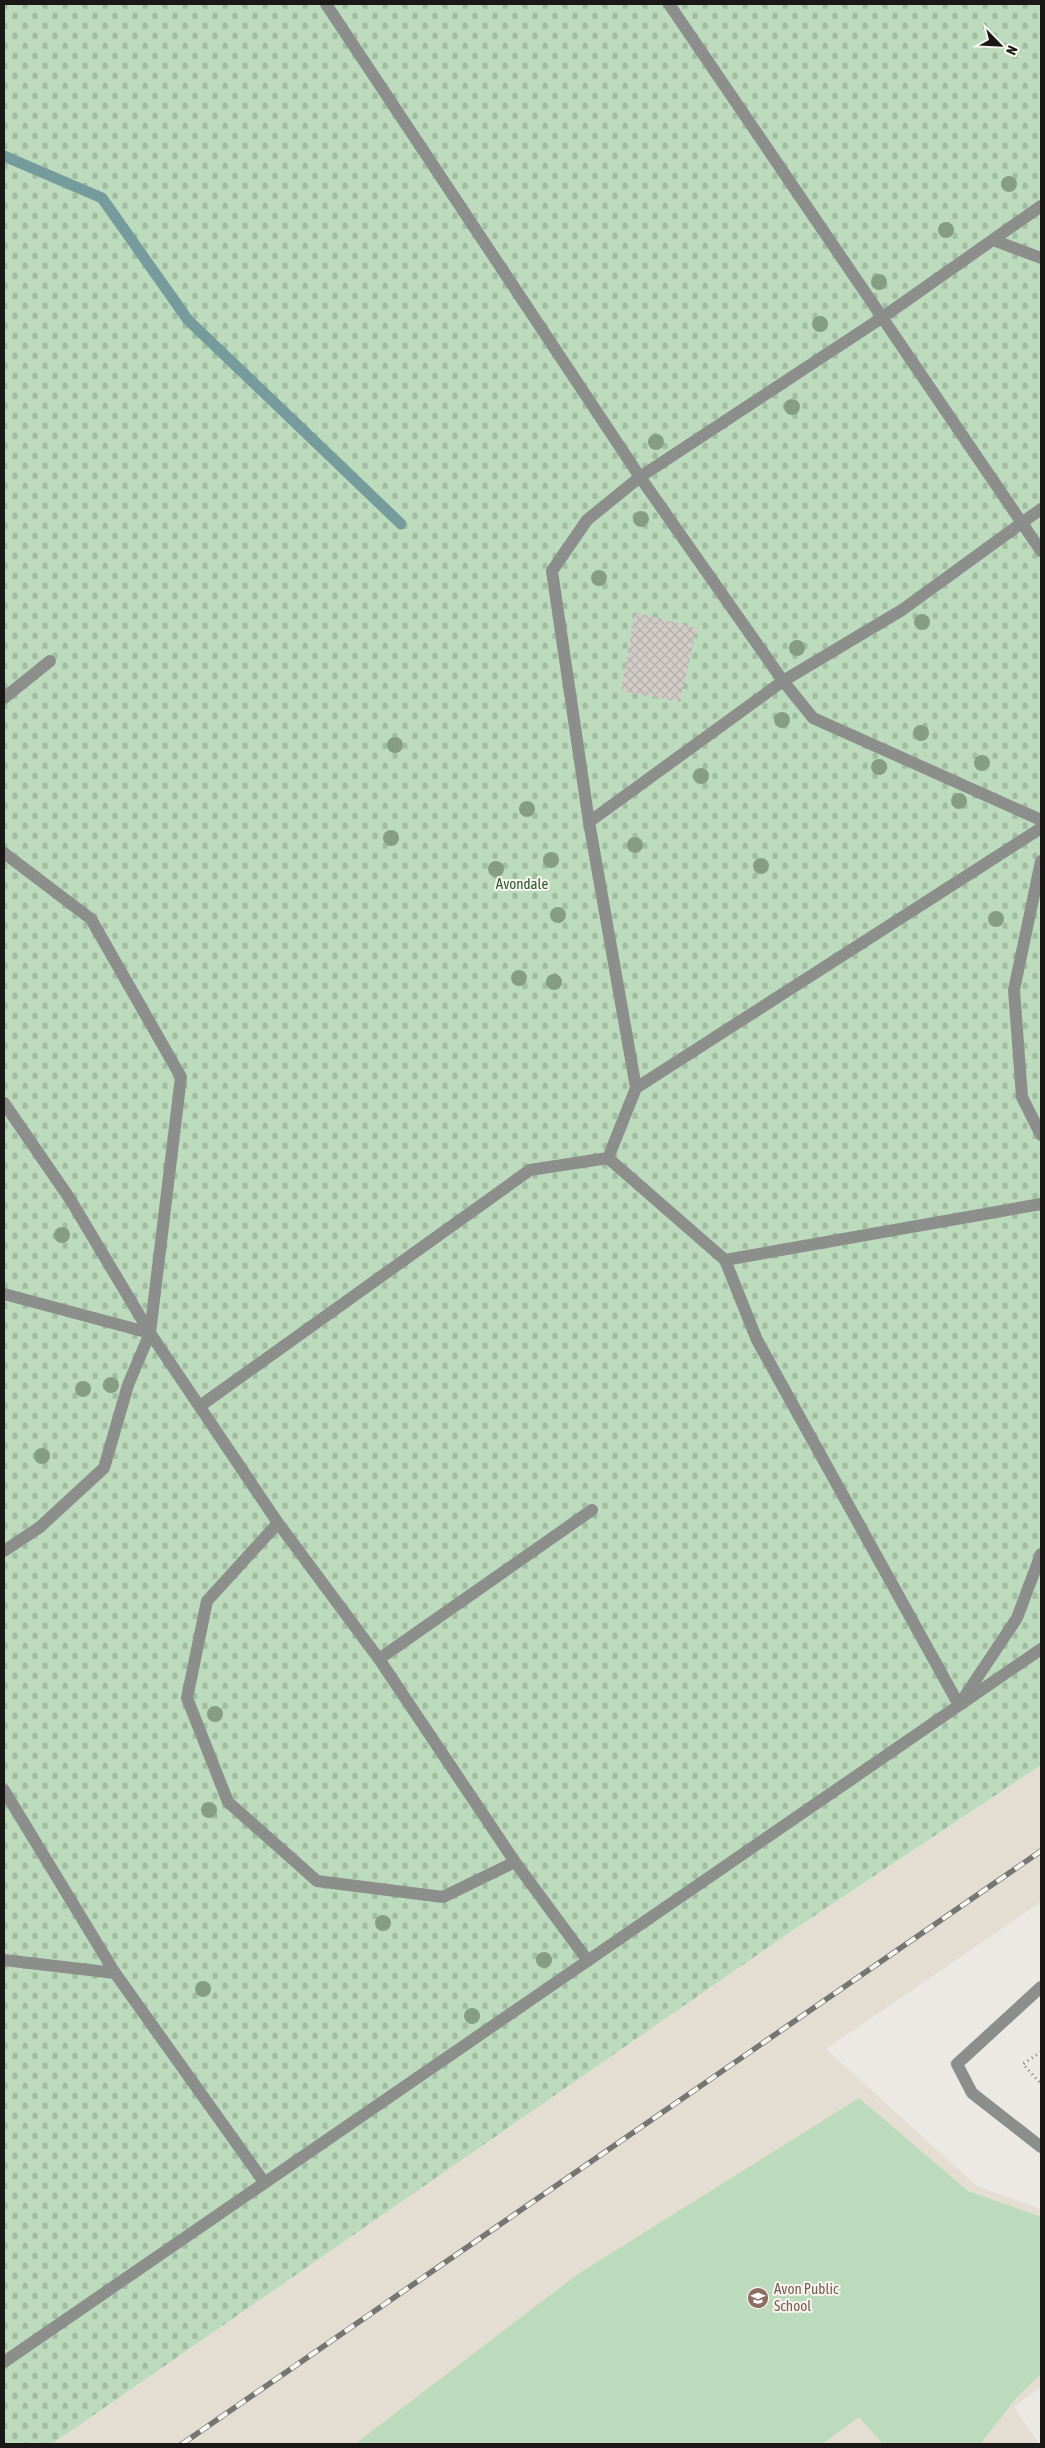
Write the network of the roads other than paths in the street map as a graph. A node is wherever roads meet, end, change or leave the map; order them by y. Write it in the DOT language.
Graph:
graph roads {
  1 [pos="326,4"];
  2 [pos="669,4"];
  3 [pos="1041,206"];
  4 [pos="993,240"];
  5 [pos="1041,258"];
  6 [pos="883,317"];
  7 [pos="640,477"];
  8 [pos="1041,509"];
  9 [pos="1021,522"];
  10 [pos="1041,551"];
  11 [pos="50,662"];
  12 [pos="783,681"];
  13 [pos="4,698"];
  14 [pos="1041,820"];
  15 [pos="590,822"];
  16 [pos="1041,828"];
  17 [pos="4,853"];
  18 [pos="1041,861"];
  19 [pos="636,1088"];
  20 [pos="4,1103"];
  21 [pos="1041,1135"];
  22 [pos="608,1158"];
  23 [pos="1041,1204"];
  24 [pos="725,1260"];
  25 [pos="4,1294"];
  26 [pos="150,1333"];
  27 [pos="200,1406"];
  28 [pos="592,1510"];
  29 [pos="278,1523"];
  30 [pos="4,1551"];
  31 [pos="1041,1554"];
  32 [pos="1041,1649"];
  33 [pos="379,1659"];
  34 [pos="959,1705"];
  35 [pos="4,1790"];
  36 [pos="515,1862"];
  37 [pos="4,1960"];
  38 [pos="588,1961"];
  39 [pos="114,1972"];
  40 [pos="1041,1987"];
  41 [pos="1041,2147"];
  42 [pos="264,2182"];
  43 [pos="4,2362"];
  1 -- 7 [label="lane"];
  2 -- 6 [label="lane"];
  3 -- 4 [label="lane"];
  4 -- 5 [label="lane"];
  4 -- 6 [label="lane"];
  6 -- 7 [label="lane"];
  6 -- 9 [label="lane"];
  7 -- 12 [label="lane"];
  7 -- 15 [label="lane"];
  8 -- 9 [label="lane"];
  9 -- 10 [label="lane"];
  9 -- 12 [label="lane"];
  11 -- 13 [label="lane"];
  12 -- 14 [label="lane"];
  12 -- 15 [label="lane"];
  15 -- 19 [label="lane"];
  16 -- 19 [label="lane"];
  17 -- 26 [label="lane"];
  18 -- 21 [label="lane"];
  19 -- 22 [label="lane"];
  20 -- 26 [label="lane"];
  22 -- 24 [label="lane"];
  22 -- 27 [label="lane"];
  23 -- 24 [label="lane"];
  24 -- 34 [label="lane"];
  25 -- 26 [label="lane"];
  26 -- 27 [label="lane"];
  26 -- 30 [label="lane"];
  27 -- 29 [label="lane"];
  28 -- 33 [label="lane"];
  29 -- 33 [label="lane"];
  29 -- 36 [label="lane"];
  31 -- 34 [label="lane"];
  32 -- 34 [label="lane"];
  33 -- 36 [label="lane"];
  34 -- 38 [label="lane"];
  35 -- 39 [label="lane"];
  36 -- 38 [label="lane"];
  37 -- 39 [label="lane"];
  38 -- 42 [label="lane"];
  39 -- 42 [label="lane"];
  40 -- 41 [label="lane"];
  42 -- 43 [label="lane"];
}
